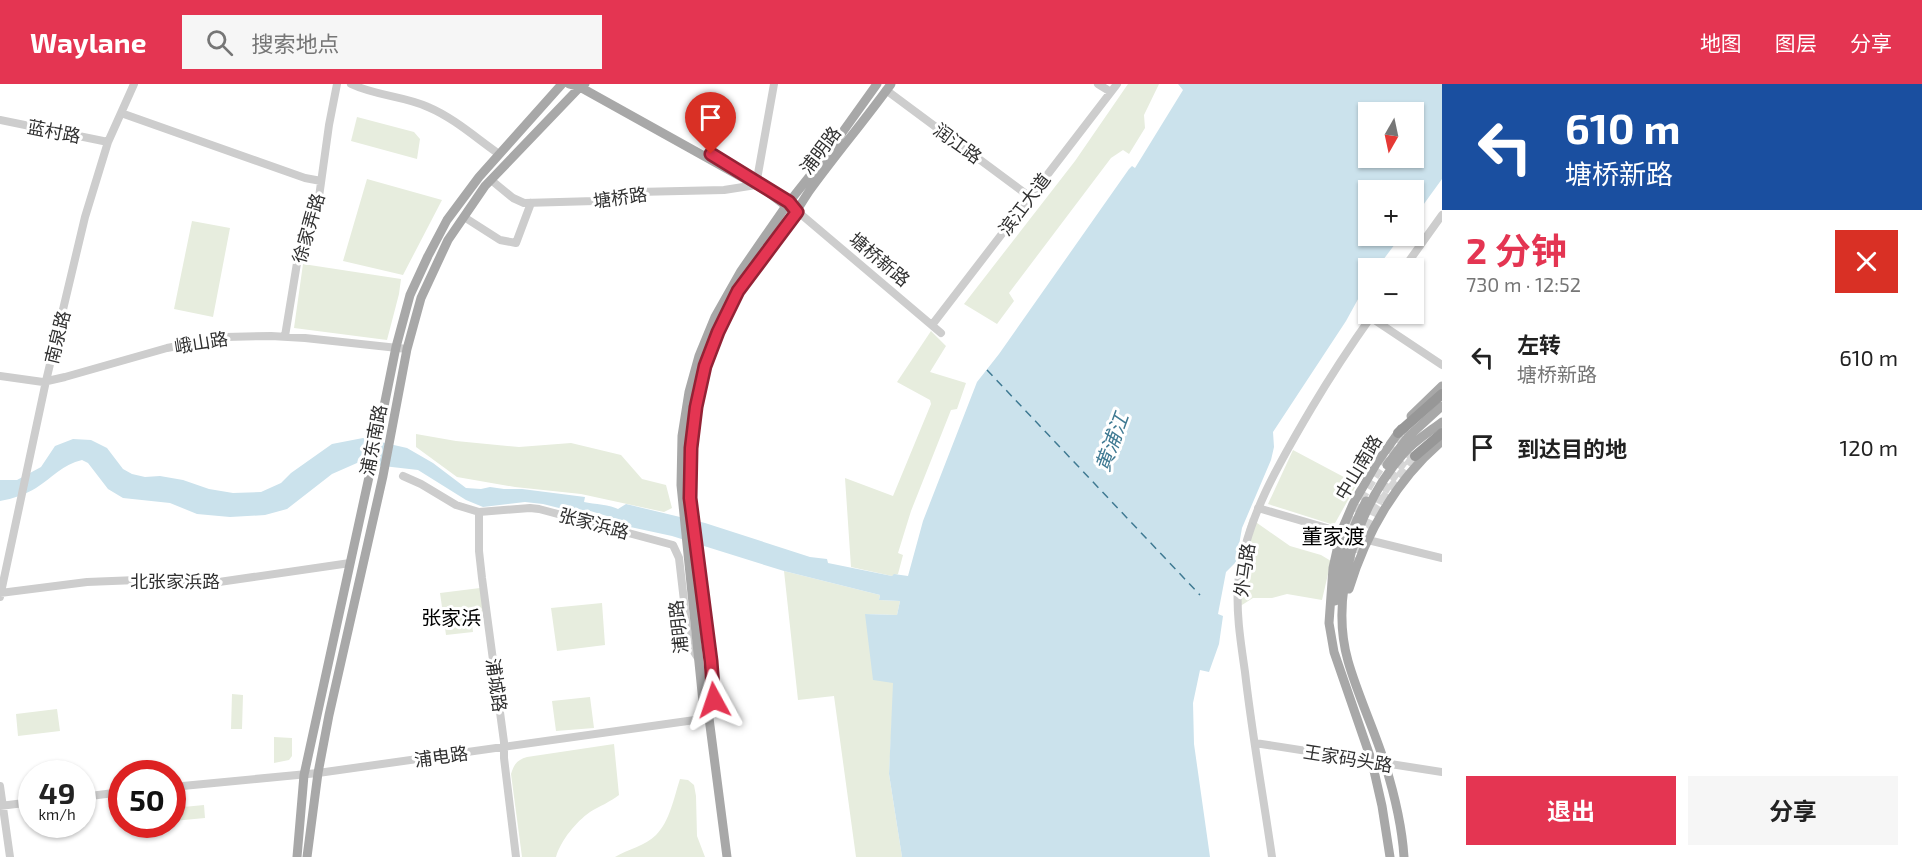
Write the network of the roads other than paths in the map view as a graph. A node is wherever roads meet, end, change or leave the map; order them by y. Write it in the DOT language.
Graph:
graph roads {
  1 [pos="134,84"];
  2 [pos="337,84"];
  3 [pos="351,84"];
  4 [pos="562,84"];
  5 [pos="568,84"];
  6 [pos="774,84"];
  7 [pos="877,84"];
  8 [pos="1098,84"];
  9 [pos="1117,84"];
  10 [pos="584,85"];
  11 [pos="889,87"];
  12 [pos="1111,92"];
  13 [pos="122,113"];
  14 [pos="0,120"];
  15 [pos="108,142"];
  16 [pos="499,154"];
  17 [pos="491,180"];
  18 [pos="321,181"];
  19 [pos="757,183"];
  20 [pos="1030,197"];
  21 [pos="531,202"];
  22 [pos="787,204"];
  23 [pos="797,212"];
  24 [pos="1442,215"];
  25 [pos="464,217"];
  26 [pos="1411,258"];
  27 [pos="1365,324"];
  28 [pos="1384,324"];
  29 [pos="932,325"];
  30 [pos="941,333"];
  31 [pos="285,336"];
  32 [pos="396,347"];
  33 [pos="407,349"];
  34 [pos="1442,365"];
  35 [pos="0,376"];
  36 [pos="46,381"];
  37 [pos="1442,386"];
  38 [pos="1442,395"];
  39 [pos="1442,404"];
  40 [pos="1442,422"];
  41 [pos="1403,432"];
  42 [pos="1439,432"];
  43 [pos="1442,441"];
  44 [pos="1417,454"];
  45 [pos="403,476"];
  46 [pos="686,496"];
  47 [pos="1258,508"];
  48 [pos="479,512"];
  49 [pos="1350,535"];
  50 [pos="1368,540"];
  51 [pos="1442,558"];
  52 [pos="350,563"];
  53 [pos="0,594"];
  54 [pos="1342,633"];
  55 [pos="698,660"];
  56 [pos="710,718"];
  57 [pos="1255,743"];
  58 [pos="505,748"];
  59 [pos="1372,762"];
  60 [pos="1385,763"];
  61 [pos="1442,772"];
  62 [pos="318,773"];
  63 [pos="304,775"];
  64 [pos="0,786"];
  65 [pos="186,786"];
  66 [pos="18,804"];
  67 [pos="1,806"];
  68 [pos="10,857"];
  69 [pos="297,857"];
  70 [pos="308,857"];
  71 [pos="516,857"];
  72 [pos="727,857"];
  73 [pos="1272,857"];
  74 [pos="1390,857"];
  75 [pos="1404,857"];
  1 -- 13 [label="street, 南泉路"];
  2 -- 18 [label="street, 徐家弄路"];
  3 -- 16 [label="street"];
  4 -- 16 [label="main road, 浦东南路"];
  5 -- 10 [label="main road, 塘桥新路"];
  6 -- 19 [label="street"];
  7 -- 22 [label="main road, 浦明路"];
  8 -- 12 [label="street"];
  9 -- 12 [label="street, 滨江大道"];
  10 -- 17 [label="main road, 浦东南路"];
  10 -- 19 [label="main road, 塘桥新路"];
  11 -- 20 [label="street, 润江路"];
  11 -- 23 [label="main road, 浦明路"];
  12 -- 20 [label="street, 滨江大道"];
  13 -- 15 [label="street, 南泉路"];
  13 -- 18 [label="street"];
  14 -- 15 [label="street, 蓝村路"];
  15 -- 36 [label="street, 南泉路"];
  16 -- 32 [label="main road, 浦东南路"];
  17 -- 21 [label="street, 塘桥路"];
  17 -- 25 [label="main road, 浦东南路"];
  18 -- 31 [label="street, 徐家弄路"];
  19 -- 21 [label="street, 塘桥路"];
  19 -- 22 [label="main road, 塘桥新路"];
  20 -- 29 [label="street, 滨江大道"];
  21 -- 25 [label="street"];
  22 -- 23 [label="street, 塘桥新路"];
  22 -- 46 [label="main road, 浦明路"];
  23 -- 29 [label="street, 塘桥新路"];
  23 -- 46 [label="main road, 浦明路"];
  24 -- 26 [label="street"];
  25 -- 33 [label="main road, 浦东南路"];
  27 -- 47 [label="street, 外马路"];
  28 -- 34 [label="street"];
  29 -- 30 [label="street, 塘桥新路"];
  31 -- 32 [label="street, 峨山路"];
  31 -- 36 [label="street, 峨山路"];
  32 -- 33 [label="street, 峨山路"];
  32 -- 52 [label="main road, 浦东南路"];
  33 -- 62 [label="main road, 浦东南路"];
  35 -- 36 [label="street, 峨山路"];
  36 -- 53 [label="street, 南泉路"];
  37 -- 41 [label="main road, 中山南路"];
  38 -- 41 [label="highway"];
  39 -- 41 [label="main road"];
  39 -- 49 [label="main road, 中山南路"];
  40 -- 42 [label="main road, 中山南路"];
  41 -- 49 [label="main road, 中山南路"];
  42 -- 44 [label="highway"];
  42 -- 49 [label="main road, 中山南路"];
  43 -- 44 [label="main road, 中山南路"];
  44 -- 50 [label="main road, 中山南路"];
  45 -- 48 [label="street, 张家浜路"];
  46 -- 55 [label="main road, 浦明路"];
  46 -- 56 [label="main road, 浦明路"];
  47 -- 49 [label="street"];
  47 -- 57 [label="street, 外马路"];
  48 -- 55 [label="street, 张家浜路"];
  48 -- 58 [label="street, 浦城路"];
  49 -- 50 [label="street"];
  49 -- 54 [label="main road, 中山南路"];
  49 -- 59 [label="main road, 中山南路"];
  50 -- 51 [label="street"];
  50 -- 54 [label="main road, 中山南路"];
  52 -- 53 [label="street, 北张家浜路"];
  52 -- 63 [label="main road, 浦东南路"];
  54 -- 60 [label="main road, 中山南路"];
  55 -- 56 [label="main road, 浦明路"];
  56 -- 58 [label="street, 浦电路"];
  56 -- 72 [label="main road, 浦明路"];
  57 -- 59 [label="street, 王家码头路"];
  57 -- 73 [label="street, 外马路"];
  58 -- 62 [label="street, 浦电路"];
  58 -- 71 [label="street, 浦城路"];
  59 -- 60 [label="street, 王家码头路"];
  59 -- 74 [label="main road, 中山南路"];
  60 -- 61 [label="street, 王家码头路"];
  60 -- 75 [label="main road, 中山南路"];
  62 -- 63 [label="street, 浦电路"];
  62 -- 70 [label="main road, 浦东南路"];
  63 -- 65 [label="street, 浦电路"];
  63 -- 69 [label="main road, 浦东南路"];
  64 -- 67 [label="street"];
  66 -- 67 [label="street"];
  67 -- 68 [label="street"];
}
